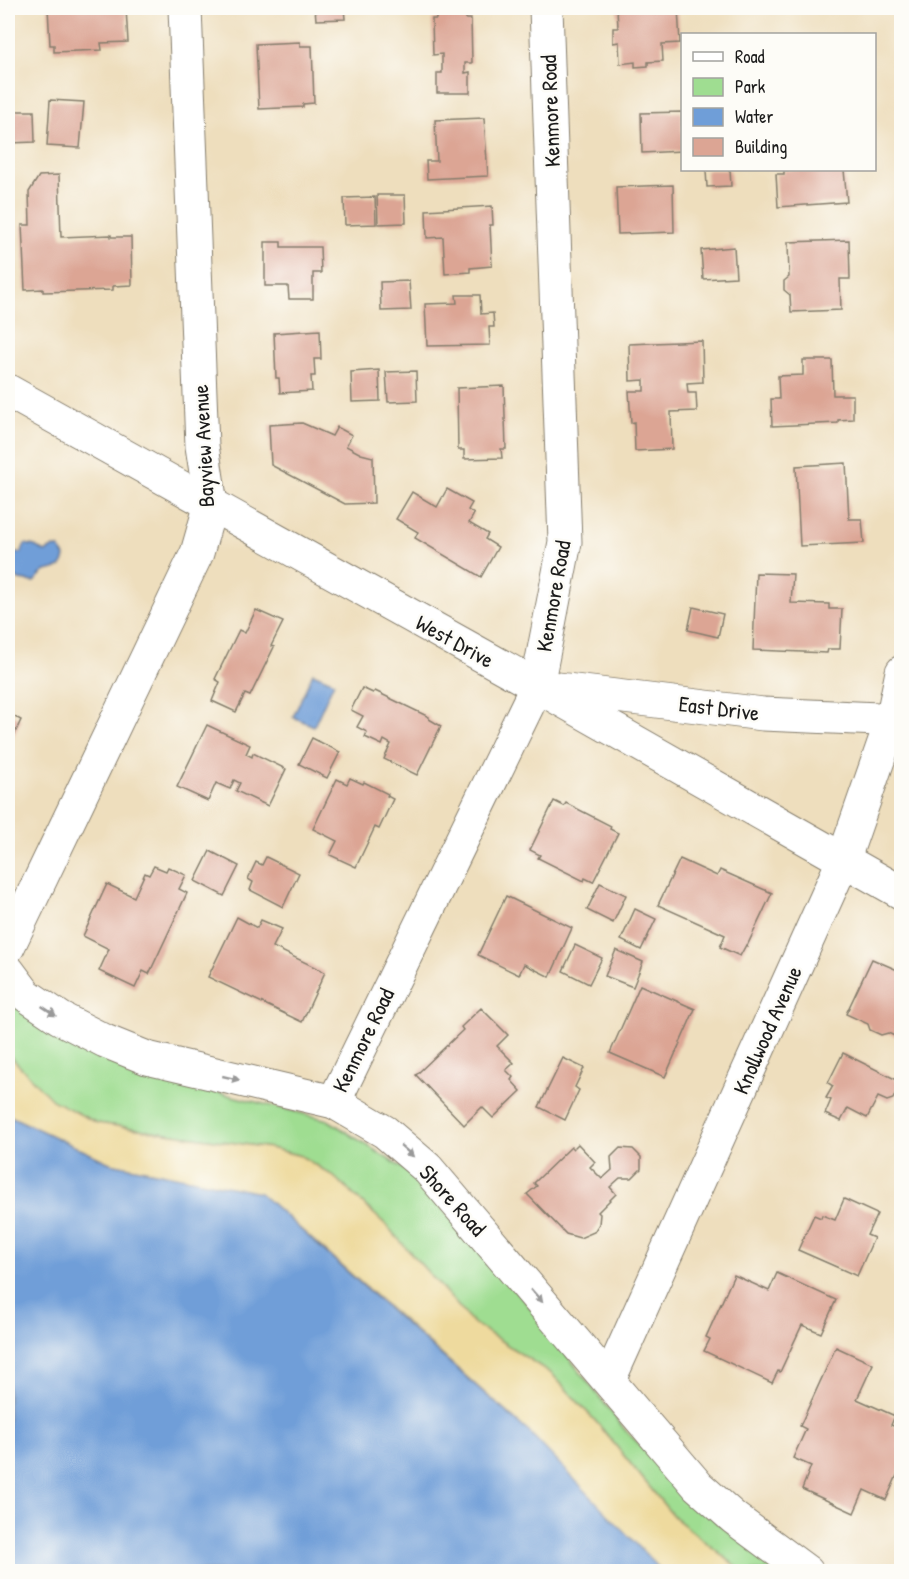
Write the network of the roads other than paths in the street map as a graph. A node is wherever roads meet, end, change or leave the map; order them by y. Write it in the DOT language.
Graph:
graph roads {
  1 [pos="185,8"];
  2 [pos="546,8"];
  3 [pos="8,390"];
  4 [pos="211,504"];
  5 [pos="902,672"];
  6 [pos="537,686"];
  7 [pos="897,720"];
  8 [pos="843,861"];
  9 [pos="902,893"];
  10 [pos="8,947"];
  11 [pos="8,971"];
  12 [pos="334,1102"];
  13 [pos="609,1380"];
  14 [pos="807,1572"];
  1 -- 4 [label="street, Bayview Avenue"];
  2 -- 6 [label="street, Kenmore Road"];
  3 -- 4 [label="street, West Drive"];
  4 -- 6 [label="street, West Drive"];
  4 -- 10 [label="street, Bayview Avenue"];
  5 -- 7 [label="street, Knollwood Avenue"];
  6 -- 7 [label="street, East Drive"];
  6 -- 8 [label="street, West Drive"];
  6 -- 12 [label="street, Kenmore Road"];
  7 -- 8 [label="street, Knollwood Avenue"];
  8 -- 9 [label="street, West Drive"];
  8 -- 13 [label="street, Knollwood Avenue"];
  11 -- 12 [label="street, Shore Road, one-way"];
  12 -- 13 [label="street, Shore Road, one-way"];
  13 -- 14 [label="street, Shore Road"];
}
